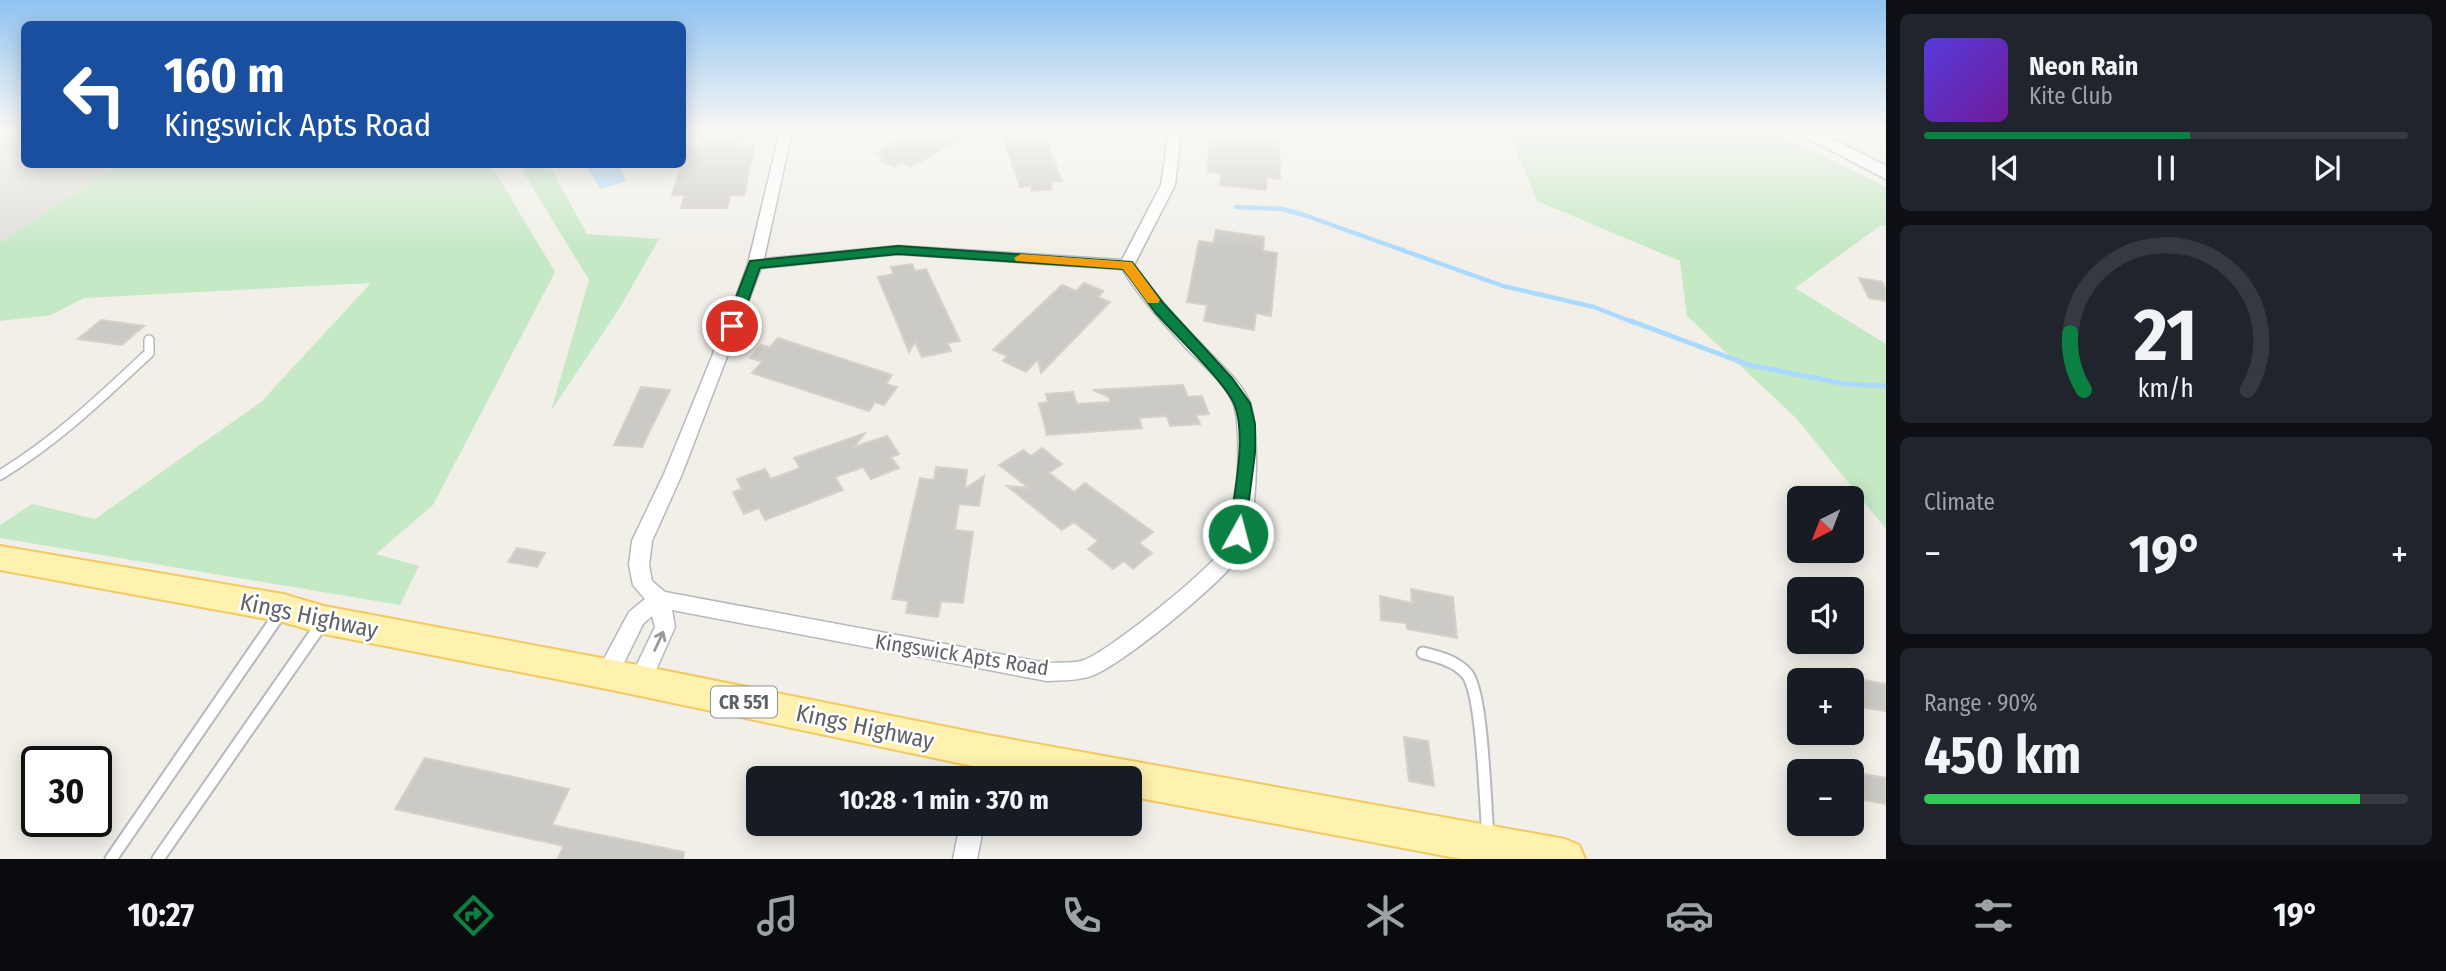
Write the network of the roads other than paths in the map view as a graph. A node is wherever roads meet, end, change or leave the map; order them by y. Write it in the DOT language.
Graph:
graph roads {
  1 [pos="777,171"];
  2 [pos="1170,171"];
  3 [pos="755,264"];
  4 [pos="1127,265"];
  5 [pos="149,340"];
  6 [pos="0,475"];
  7 [pos="5,564"];
  8 [pos="659,599"];
  9 [pos="283,608"];
  10 [pos="324,620"];
  11 [pos="1423,653"];
  12 [pos="623,678"];
  13 [pos="984,765"];
  14 [pos="970,836"];
  15 [pos="1489,845"];
  16 [pos="111,859"];
  17 [pos="158,859"];
  18 [pos="965,859"];
  19 [pos="1566,859"];
  1 -- 3 [label="street"];
  2 -- 4 [label="street"];
  3 -- 4 [label="street"];
  3 -- 8 [label="street"];
  4 -- 8 [label="street, Kingswick Apts Road"];
  5 -- 6 [label="lane"];
  7 -- 9 [label="main road, Kings Highway / CR 551"];
  8 -- 12 [label="street"];
  12 -- 8 [label="street, one-way"];
  9 -- 10 [label="main road, Kings Highway / CR 551"];
  9 -- 16 [label="lane"];
  10 -- 12 [label="main road, Kings Highway / CR 551"];
  10 -- 17 [label="lane"];
  11 -- 15 [label="lane"];
  12 -- 13 [label="main road, Kings Highway / CR 551"];
  13 -- 15 [label="main road, Kings Highway / CR 551"];
  14 -- 18 [label="street"];
  15 -- 19 [label="main road, Kings Highway / CR 551"];
}
